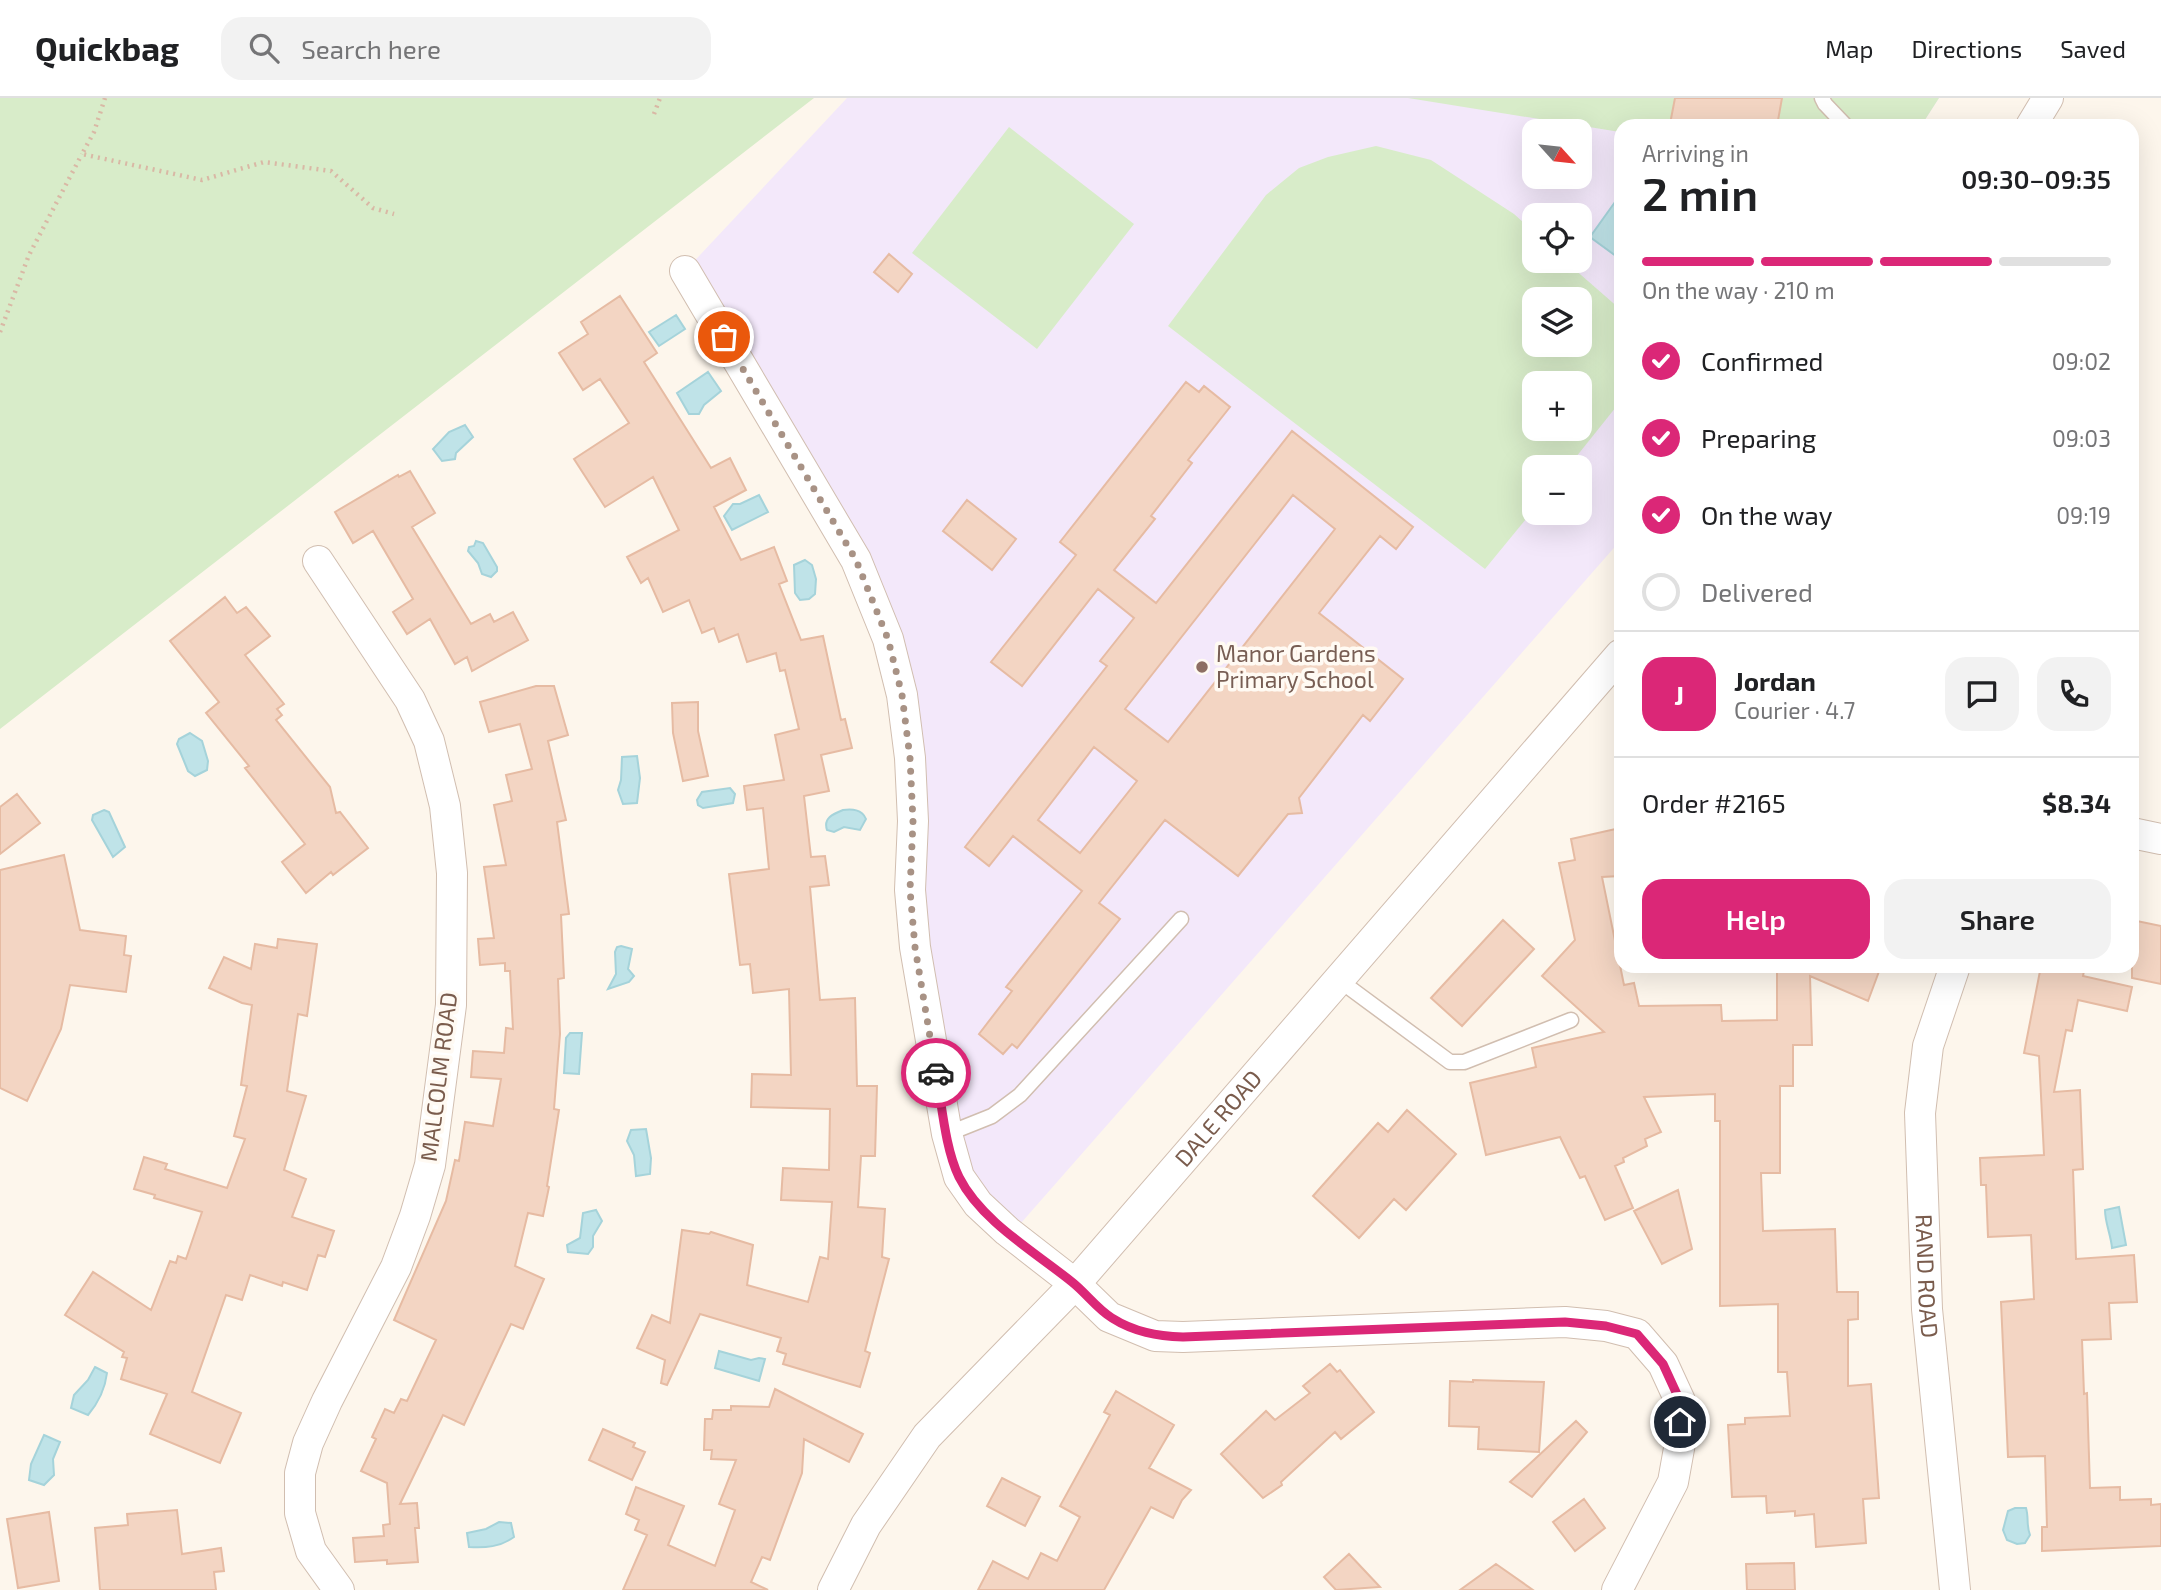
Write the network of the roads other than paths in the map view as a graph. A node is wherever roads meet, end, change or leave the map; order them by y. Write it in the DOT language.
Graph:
graph roads {
  1 [pos="1822,98"];
  2 [pos="2048,98"];
  3 [pos="1839,119"];
  4 [pos="2035,119"];
  5 [pos="685,271"];
  6 [pos="318,561"];
  7 [pos="1614,662"];
  8 [pos="2139,834"];
  9 [pos="2161,839"];
  10 [pos="1181,919"];
  11 [pos="1953,973"];
  12 [pos="1339,980"];
  13 [pos="1571,1020"];
  14 [pos="947,1134"];
  15 [pos="1075,1284"];
  16 [pos="339,1590"];
  17 [pos="833,1590"];
  18 [pos="1618,1590"];
  19 [pos="1955,1590"];
  1 -- 3 [label="lane"];
  2 -- 4 [label="street"];
  5 -- 14 [label="street"];
  6 -- 16 [label="street, MALCOLM ROAD"];
  7 -- 12 [label="street, DALE ROAD"];
  8 -- 9 [label="street"];
  10 -- 14 [label="lane"];
  11 -- 19 [label="street, RAND ROAD"];
  12 -- 13 [label="lane"];
  12 -- 15 [label="street, DALE ROAD"];
  14 -- 15 [label="street"];
  15 -- 17 [label="street, DALE ROAD"];
  15 -- 18 [label="street"];
}
